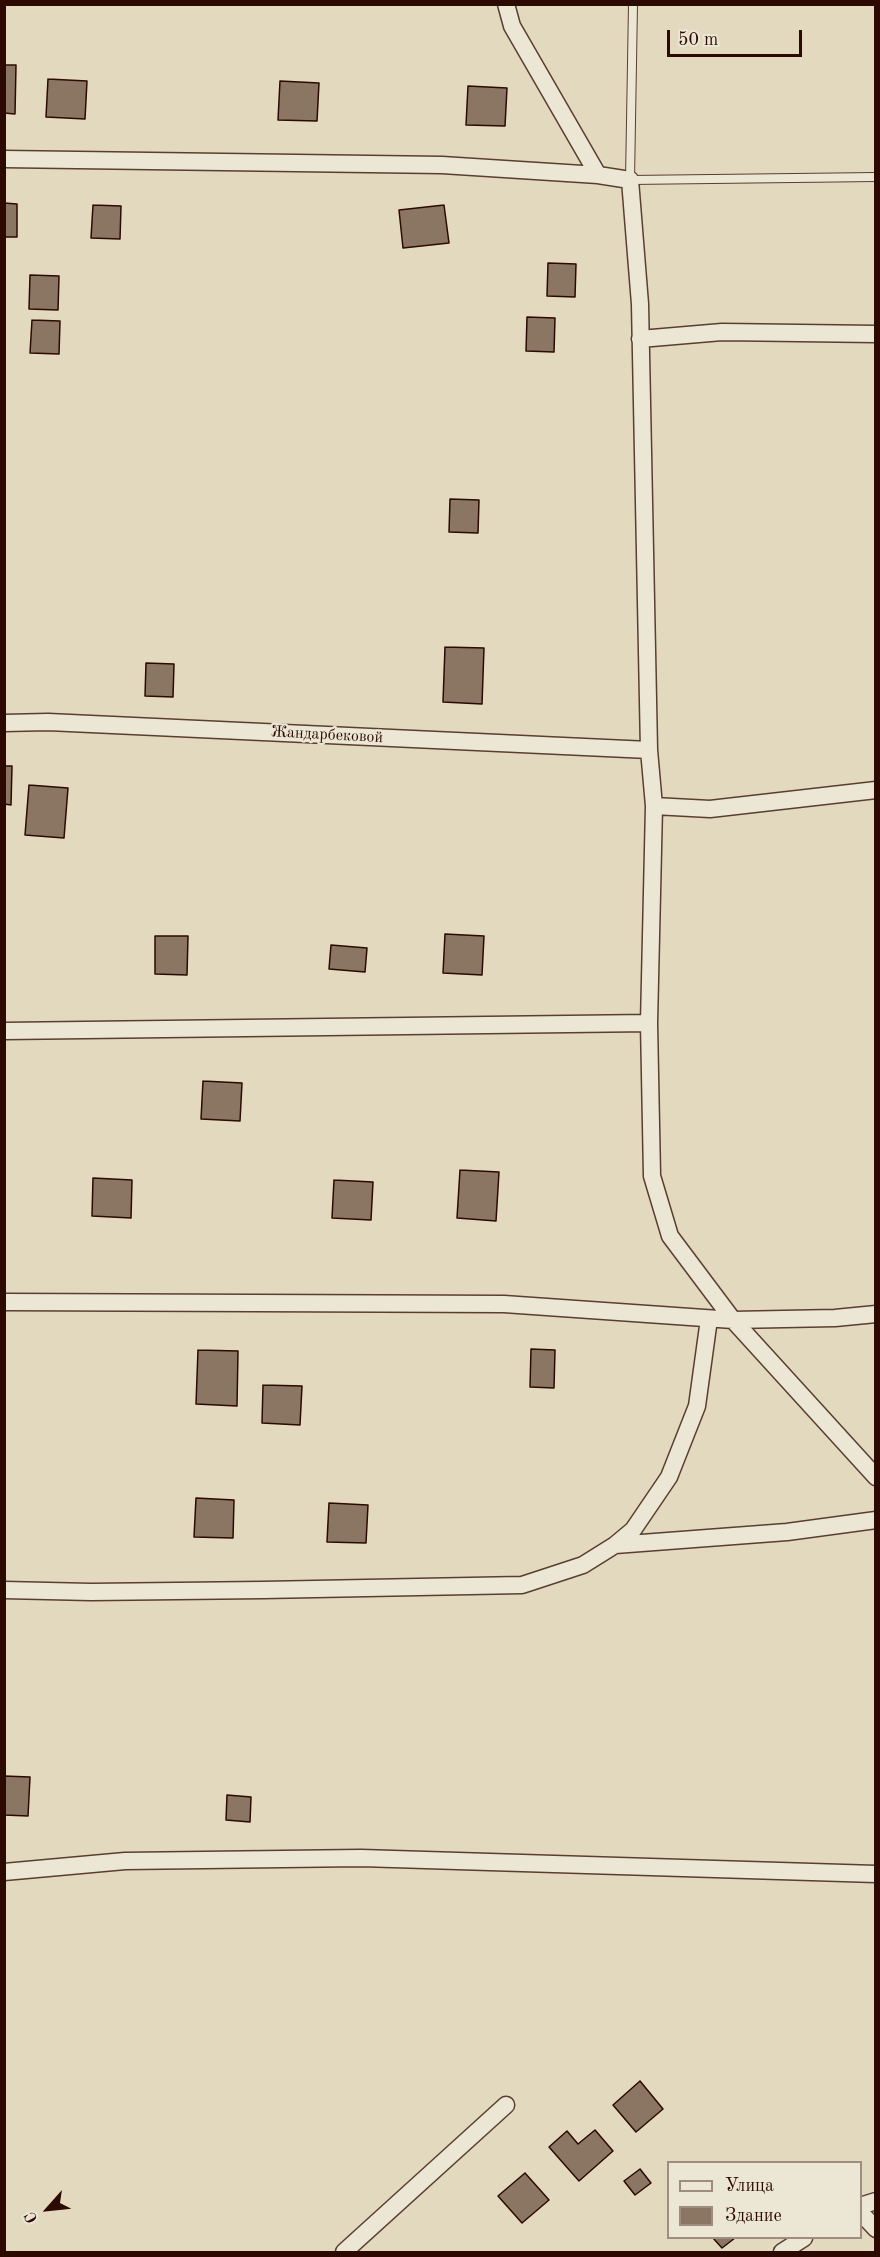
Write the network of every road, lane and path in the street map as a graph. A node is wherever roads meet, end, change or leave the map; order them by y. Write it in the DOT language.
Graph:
graph roads {
  1 [pos="506,4"];
  2 [pos="633,4"];
  3 [pos="4,159"];
  4 [pos="598,175"];
  5 [pos="876,177"];
  6 [pos="630,180"];
  7 [pos="876,334"];
  8 [pos="640,339"];
  9 [pos="4,723"];
  10 [pos="649,750"];
  11 [pos="876,790"];
  12 [pos="654,806"];
  13 [pos="649,1023"];
  14 [pos="4,1031"];
  15 [pos="4,1302"];
  16 [pos="876,1314"];
  17 [pos="709,1319"];
  18 [pos="733,1320"];
  19 [pos="876,1477"];
  20 [pos="876,1520"];
  21 [pos="615,1545"];
  22 [pos="4,1590"];
  23 [pos="4,1872"];
  24 [pos="876,1874"];
  25 [pos="506,2105"];
  26 [pos="862,2213"];
  27 [pos="876,2229"];
  28 [pos="803,2239"];
  29 [pos="344,2253"];
  30 [pos="782,2253"];
  1 -- 4 [label="street"];
  2 -- 6 [label="lane"];
  3 -- 4 [label="street"];
  4 -- 6 [label="street"];
  5 -- 6 [label="lane"];
  6 -- 8 [label="street"];
  7 -- 8 [label="street"];
  8 -- 10 [label="street"];
  9 -- 10 [label="street, Жандарбековой"];
  10 -- 12 [label="street"];
  11 -- 12 [label="street"];
  12 -- 13 [label="street"];
  13 -- 14 [label="street"];
  13 -- 18 [label="street"];
  15 -- 17 [label="street"];
  16 -- 18 [label="street"];
  17 -- 18 [label="street"];
  17 -- 21 [label="street"];
  18 -- 19 [label="street"];
  20 -- 21 [label="street"];
  21 -- 22 [label="street"];
  23 -- 24 [label="street"];
  25 -- 29 [label="street"];
  26 -- 27 [label="street"];
  28 -- 30 [label="street"];
}
